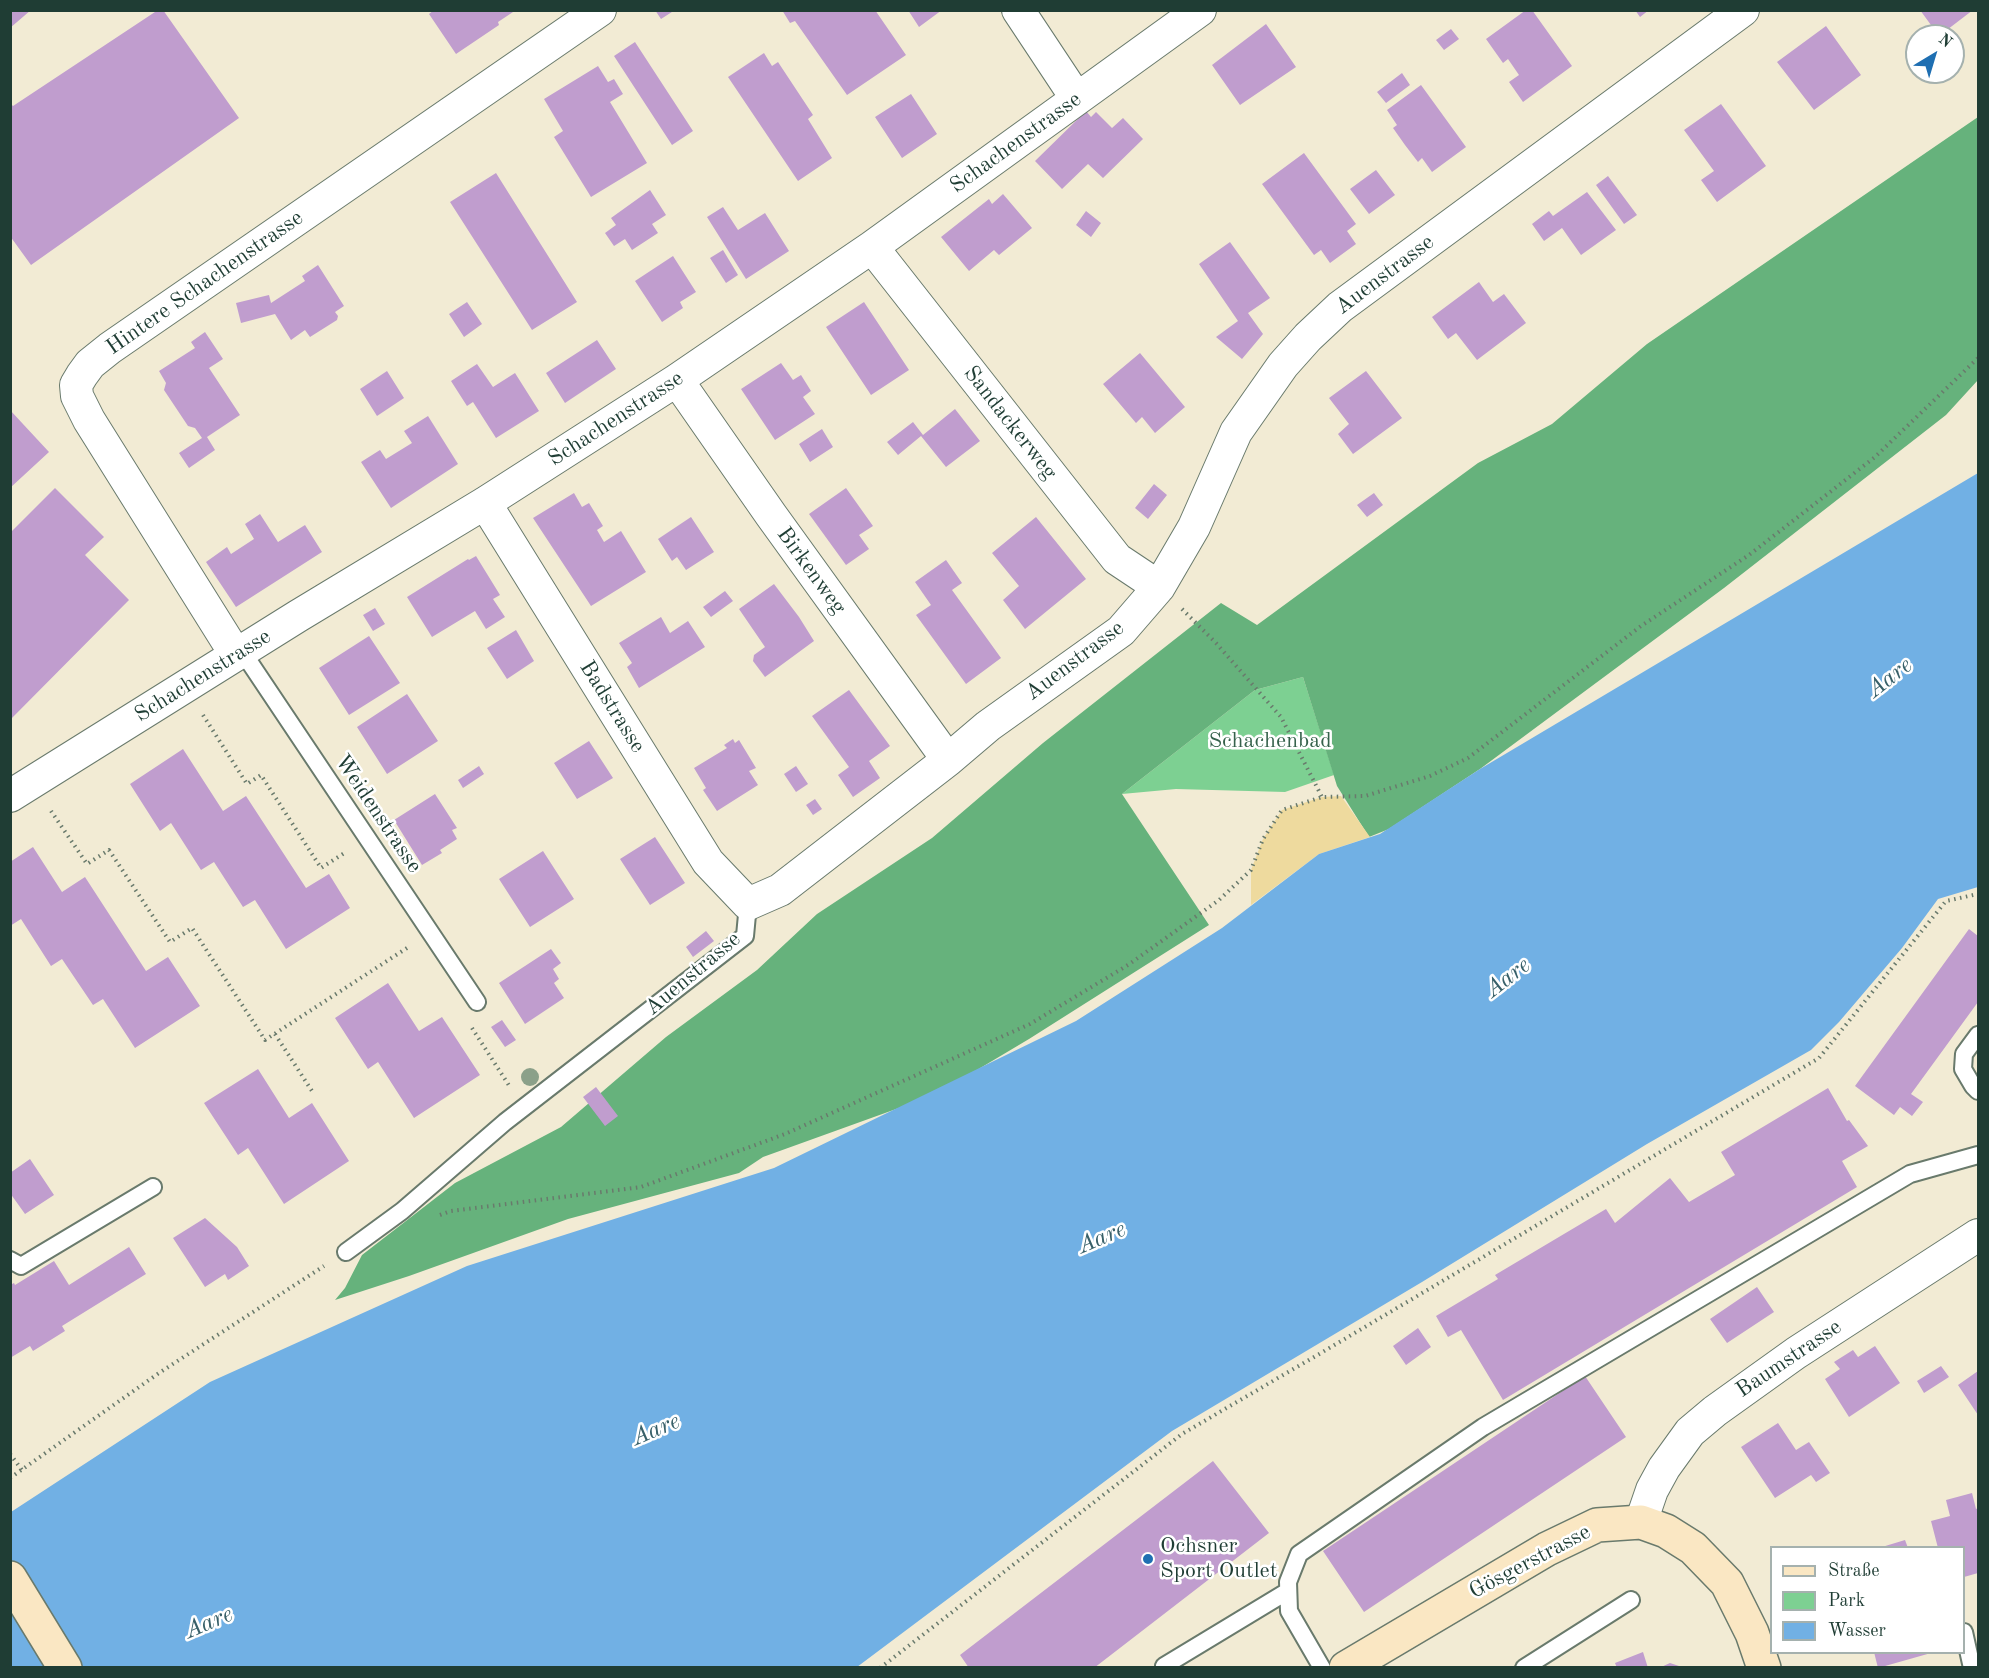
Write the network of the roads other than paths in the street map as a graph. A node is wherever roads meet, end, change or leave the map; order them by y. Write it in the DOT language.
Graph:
graph roads {
  1 [pos="600,10"];
  2 [pos="1018,10"];
  3 [pos="1200,10"];
  4 [pos="1743,10"];
  5 [pos="1077,99"];
  6 [pos="872,247"];
  7 [pos="677,380"];
  8 [pos="485,503"];
  9 [pos="1159,587"];
  10 [pos="239,653"];
  11 [pos="948,760"];
  12 [pos="22,789"];
  13 [pos="748,904"];
  14 [pos="477,1002"];
  15 [pos="1978,1035"];
  16 [pos="1978,1091"];
  17 [pos="1978,1155"];
  18 [pos="153,1187"];
  19 [pos="1978,1234"];
  20 [pos="346,1252"];
  21 [pos="10,1260"];
  22 [pos="1641,1522"];
  23 [pos="10,1578"];
  24 [pos="1288,1591"];
  25 [pos="1631,1599"];
  26 [pos="1965,1636"];
  27 [pos="1361,1664"];
  28 [pos="1164,1666"];
  29 [pos="65,1668"];
  30 [pos="1322,1668"];
  31 [pos="1524,1668"];
  32 [pos="1764,1668"];
  33 [pos="1972,1668"];
  1 -- 10 [label="street, Hintere Schachenstrasse"];
  2 -- 5 [label="street"];
  3 -- 5 [label="street, Schachenstrasse"];
  4 -- 9 [label="street, Auenstrasse"];
  5 -- 6 [label="street, Schachenstrasse"];
  6 -- 7 [label="street, Schachenstrasse"];
  6 -- 9 [label="street, Sandackerweg"];
  7 -- 8 [label="street, Schachenstrasse"];
  7 -- 11 [label="street, Birkenweg"];
  8 -- 10 [label="street, Schachenstrasse"];
  8 -- 13 [label="street, Badstrasse"];
  9 -- 11 [label="street, Auenstrasse"];
  10 -- 12 [label="street, Schachenstrasse"];
  10 -- 14 [label="lane, Weidenstrasse"];
  11 -- 13 [label="street, Auenstrasse"];
  13 -- 20 [label="lane, Auenstrasse"];
  15 -- 16 [label="lane"];
  17 -- 24 [label="lane"];
  18 -- 21 [label="lane"];
  19 -- 22 [label="street, Baumstrasse"];
  22 -- 27 [label="main road, Gösgerstrasse"];
  22 -- 32 [label="main road, Gösgerstrasse"];
  23 -- 29 [label="main road"];
  24 -- 28 [label="lane"];
  24 -- 30 [label="lane"];
  25 -- 31 [label="lane"];
  26 -- 33 [label="lane"];
}
